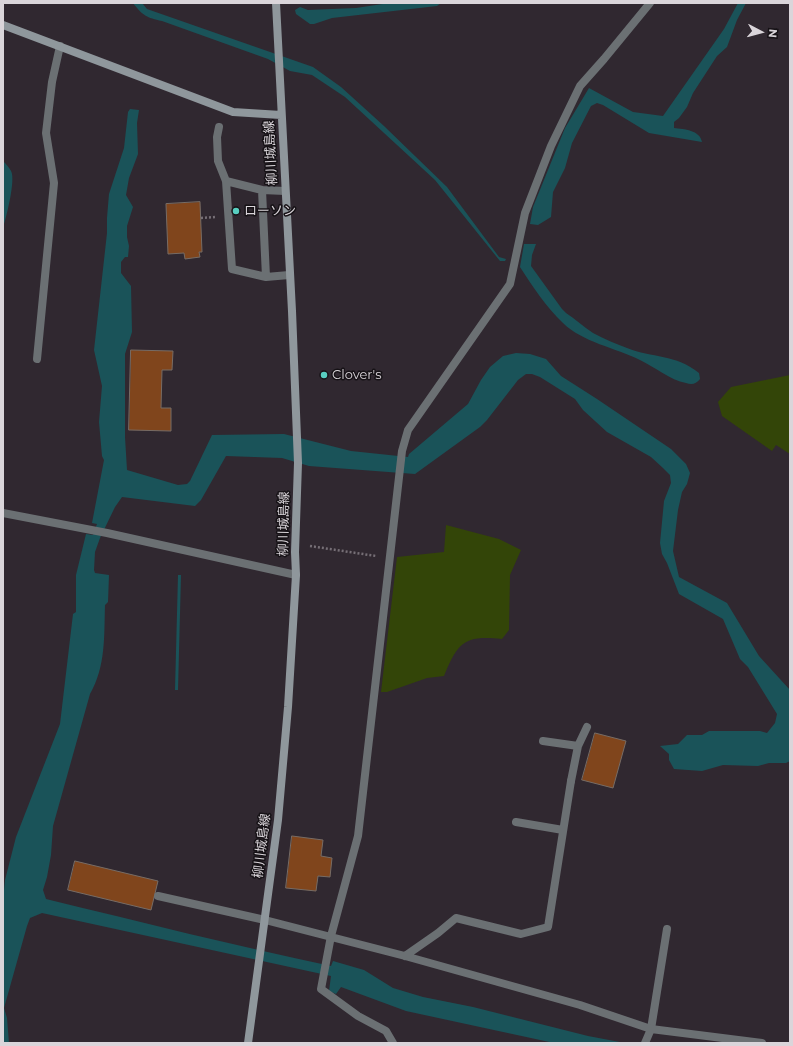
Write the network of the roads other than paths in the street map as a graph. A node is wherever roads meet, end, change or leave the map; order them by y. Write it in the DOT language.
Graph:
graph roads {
  1 [pos="276,3"];
  2 [pos="650,3"];
  3 [pos="3,25"];
  4 [pos="60,46"];
  5 [pos="281,115"];
  6 [pos="220,127"];
  7 [pos="226,181"];
  8 [pos="262,190"];
  9 [pos="285,191"];
  10 [pos="289,275"];
  11 [pos="266,277"];
  12 [pos="37,359"];
  13 [pos="3,513"];
  14 [pos="296,575"];
  15 [pos="587,728"];
  16 [pos="543,740"];
  17 [pos="578,746"];
  18 [pos="516,822"];
  19 [pos="563,830"];
  20 [pos="158,896"];
  21 [pos="265,920"];
  22 [pos="667,929"];
  23 [pos="331,936"];
  24 [pos="405,956"];
  25 [pos="650,1029"];
  26 [pos="646,1041"];
  27 [pos="248,1043"];
  28 [pos="393,1043"];
  29 [pos="762,1043"];
  1 -- 5 [label="main road, 柳川城島線"];
  2 -- 23 [label="street"];
  3 -- 4 [label="main road"];
  4 -- 5 [label="main road"];
  4 -- 12 [label="street"];
  5 -- 9 [label="main road, 柳川城島線"];
  6 -- 7 [label="street"];
  7 -- 8 [label="street"];
  7 -- 11 [label="street"];
  8 -- 9 [label="street"];
  8 -- 11 [label="street"];
  9 -- 10 [label="main road, 柳川城島線"];
  10 -- 11 [label="street"];
  10 -- 14 [label="main road, 柳川城島線"];
  13 -- 14 [label="street"];
  14 -- 21 [label="main road, 柳川城島線"];
  15 -- 17 [label="street"];
  16 -- 17 [label="street"];
  17 -- 19 [label="street"];
  18 -- 19 [label="street"];
  19 -- 24 [label="street"];
  20 -- 21 [label="street"];
  21 -- 23 [label="street"];
  21 -- 27 [label="main road, 柳川城島線"];
  22 -- 25 [label="street"];
  23 -- 24 [label="street"];
  23 -- 28 [label="street"];
  24 -- 25 [label="street"];
  25 -- 26 [label="street"];
  25 -- 29 [label="street"];
}
